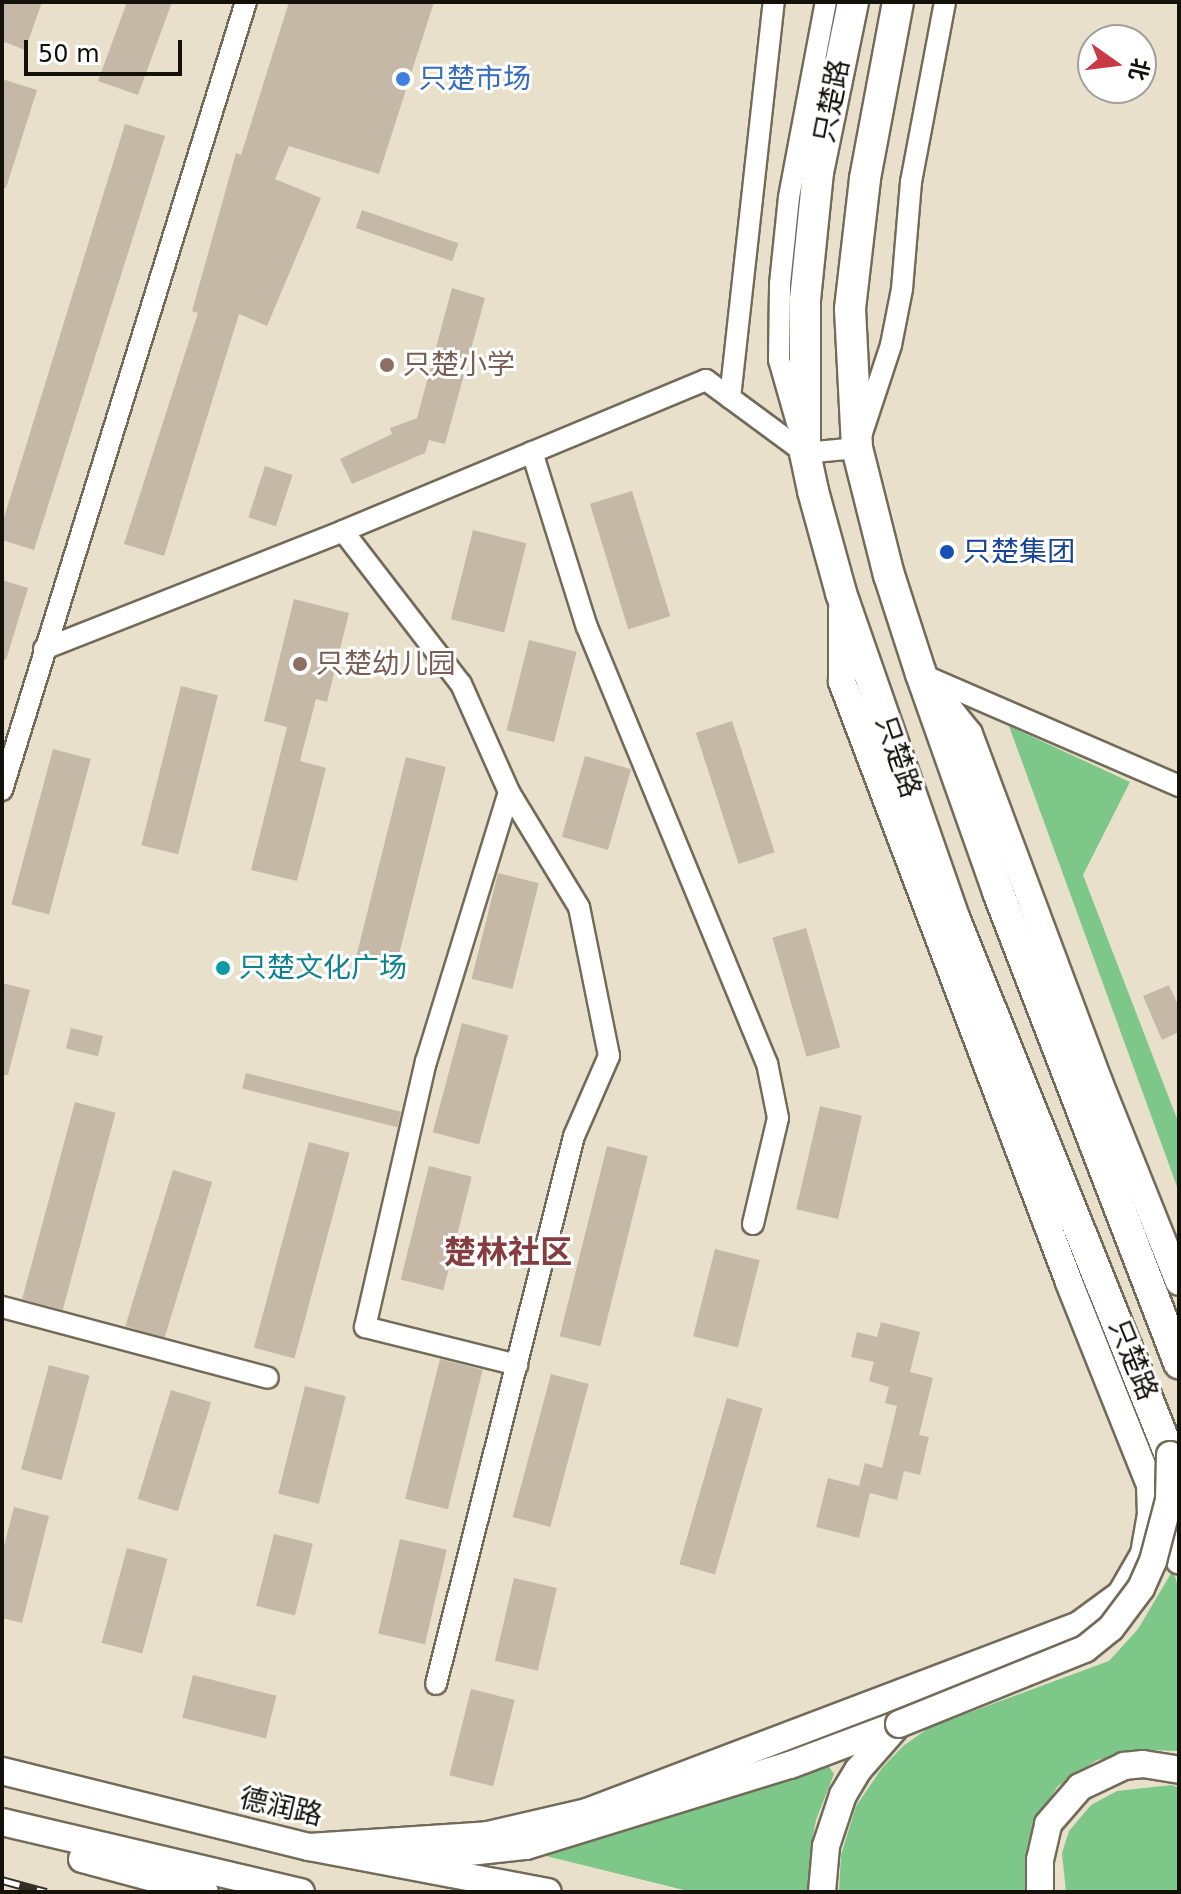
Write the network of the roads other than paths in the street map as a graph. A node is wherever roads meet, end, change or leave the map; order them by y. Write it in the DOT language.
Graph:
graph roads {
  1 [pos="246,2"];
  2 [pos="774,2"];
  3 [pos="826,2"];
  4 [pos="853,2"];
  5 [pos="898,2"];
  6 [pos="945,2"];
  7 [pos="730,398"];
  8 [pos="857,448"];
  9 [pos="532,452"];
  10 [pos="805,453"];
  11 [pos="343,531"];
  12 [pos="841,593"];
  13 [pos="44,649"];
  14 [pos="921,674"];
  15 [pos="1179,786"];
  16 [pos="2,790"];
  17 [pos="509,792"];
  18 [pos="753,1224"];
  19 [pos="1179,1282"];
  20 [pos="2,1307"];
  21 [pos="1179,1363"];
  22 [pos="517,1365"];
  23 [pos="268,1378"];
  24 [pos="1175,1466"];
  25 [pos="1150,1485"];
  26 [pos="1179,1560"];
  27 [pos="436,1684"];
  28 [pos="899,1724"];
  29 [pos="1179,1770"];
  30 [pos="2,1771"];
  31 [pos="2,1823"];
  32 [pos="2,1835"];
  33 [pos="309,1847"];
  34 [pos="374,1858"];
  35 [pos="205,1892"];
  36 [pos="260,1892"];
  37 [pos="301,1892"];
  38 [pos="548,1892"];
  39 [pos="822,1892"];
  40 [pos="1040,1892"];
  1 -- 13 [label="street"];
  2 -- 7 [label="street"];
  3 -- 10 [label="street"];
  4 -- 10 [label="highway, 只楚路"];
  5 -- 8 [label="highway, 只楚路"];
  6 -- 8 [label="street"];
  7 -- 9 [label="street"];
  7 -- 10 [label="street"];
  8 -- 10 [label="street"];
  8 -- 14 [label="highway, 只楚路"];
  9 -- 11 [label="street"];
  9 -- 18 [label="street"];
  10 -- 12 [label="highway, 只楚路"];
  11 -- 13 [label="street"];
  11 -- 17 [label="street"];
  12 -- 24 [label="highway, 只楚路"];
  12 -- 25 [label="main road"];
  13 -- 16 [label="street"];
  14 -- 15 [label="street"];
  14 -- 19 [label="main road"];
  14 -- 21 [label="highway, 只楚路"];
  17 -- 22 [label="street"];
  17 -- 22 [label="street"];
  20 -- 23 [label="street"];
  22 -- 27 [label="street"];
  24 -- 28 [label="main road, bridge"];
  25 -- 26 [label="main road"];
  25 -- 33 [label="main road"];
  28 -- 34 [label="main road"];
  28 -- 39 [label="main road"];
  29 -- 40 [label="main road"];
  30 -- 33 [label="main road, 德润路"];
  31 -- 36 [label="main road"];
  31 -- 37 [label="main road"];
  32 -- 35 [label="main road"];
  33 -- 34 [label="main road, 德润路"];
  34 -- 38 [label="main road, 德润路"];
}
